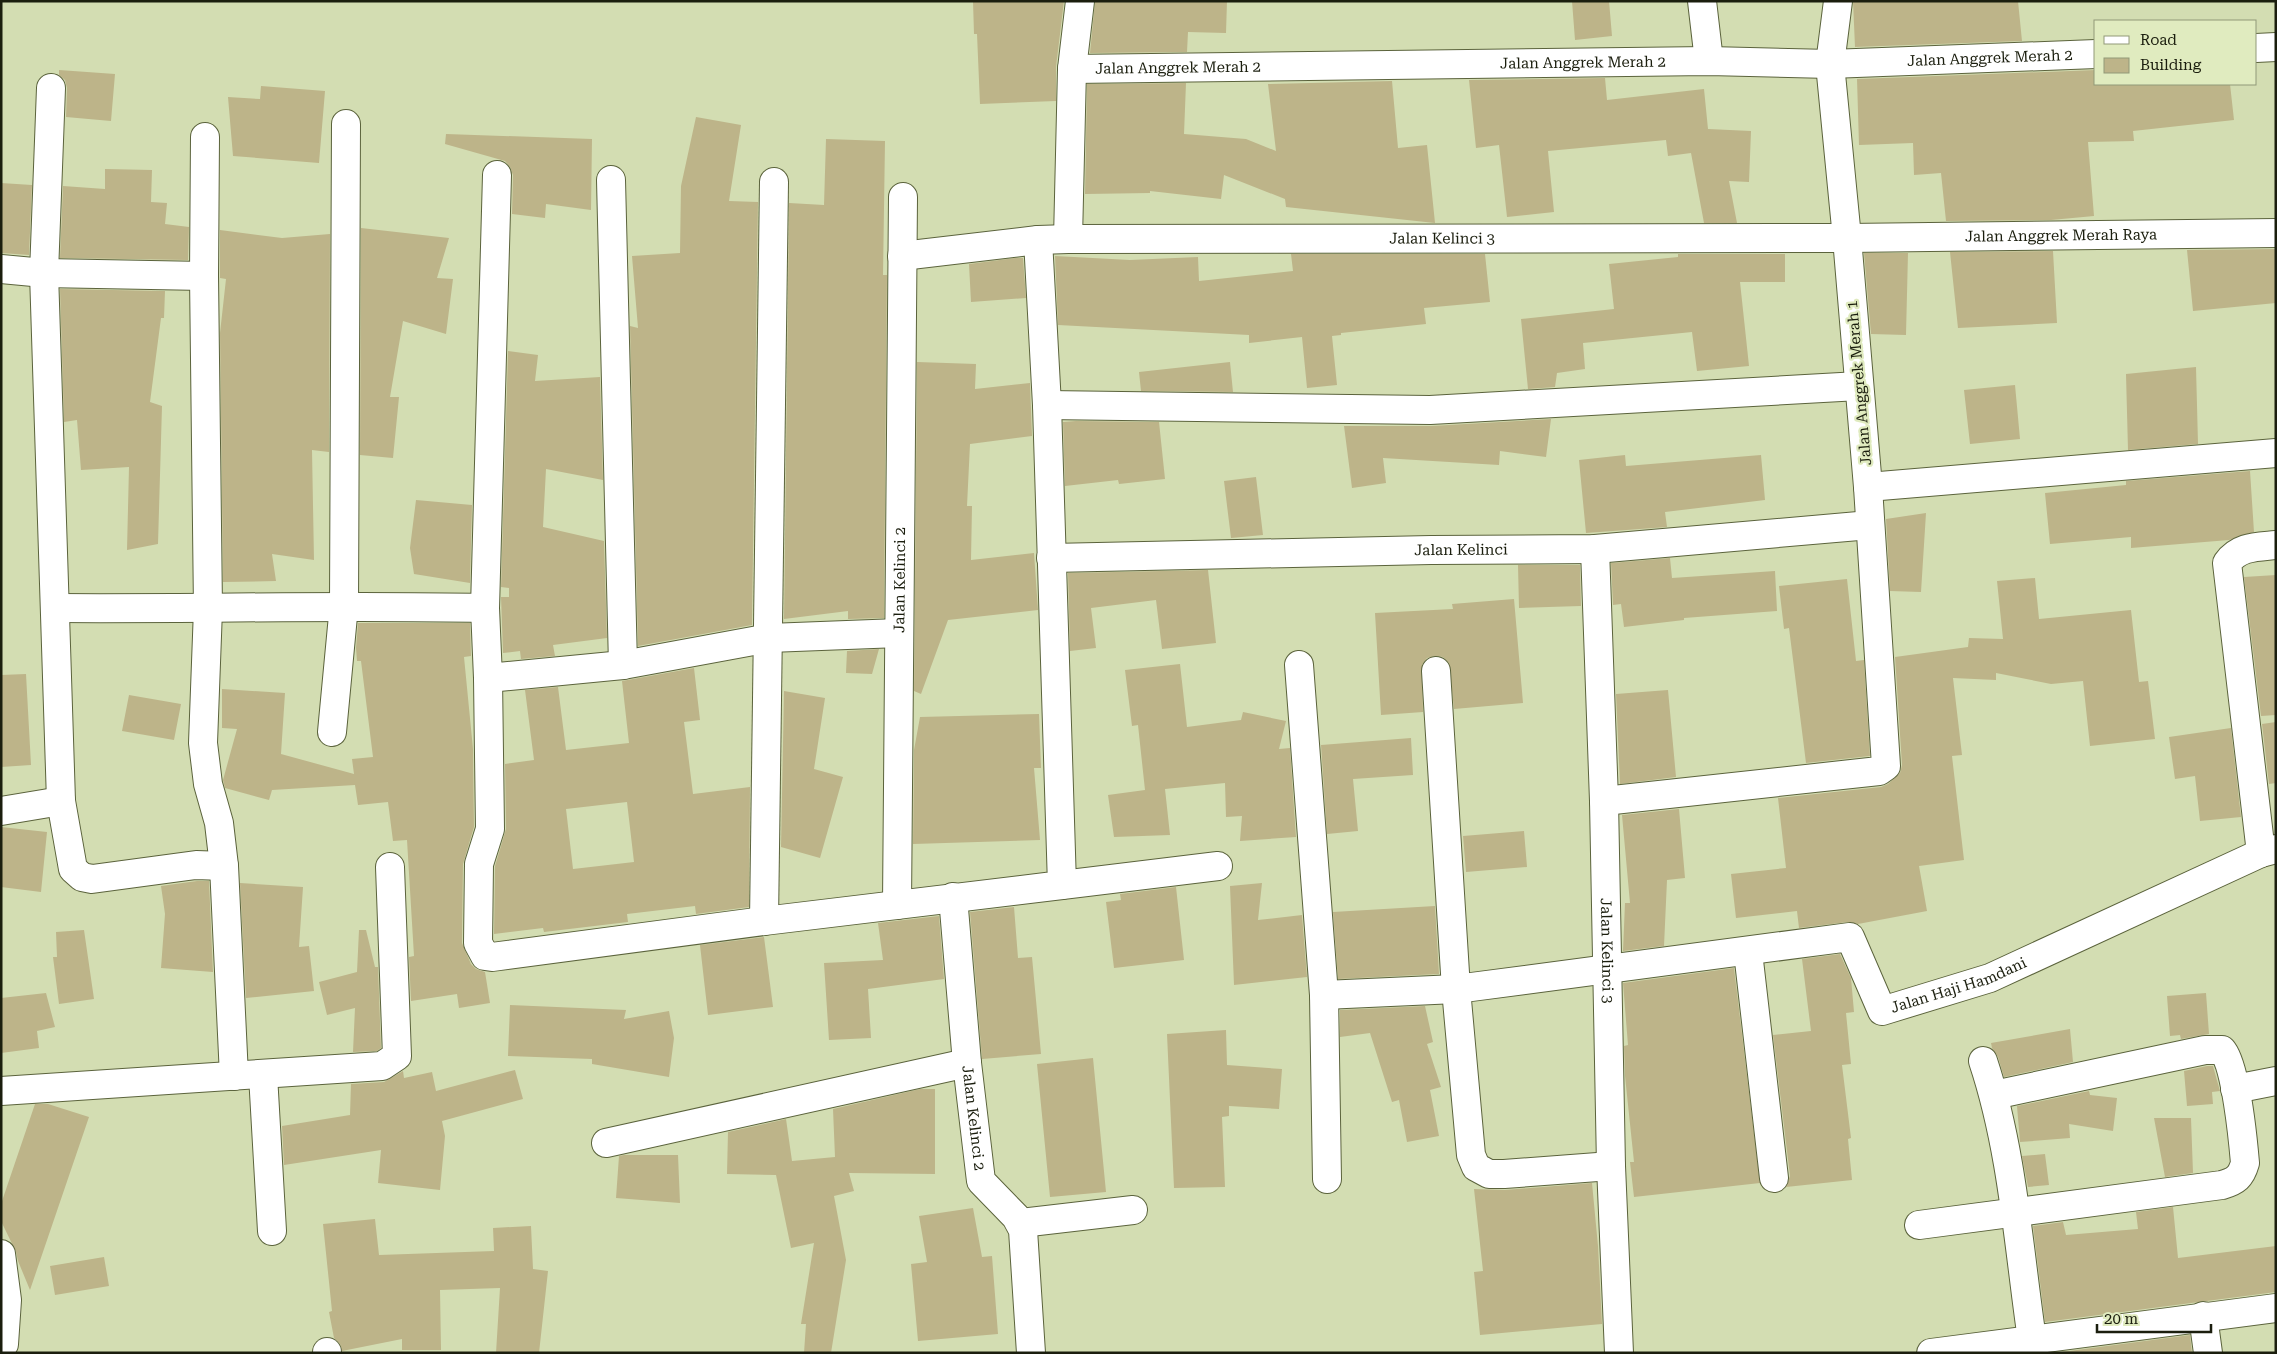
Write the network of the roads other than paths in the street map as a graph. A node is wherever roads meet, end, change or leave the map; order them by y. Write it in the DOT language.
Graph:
graph roads {
  1 [pos="1080,1"];
  2 [pos="1702,1"];
  3 [pos="1838,1"];
  4 [pos="2276,47"];
  5 [pos="2257,48"];
  6 [pos="2094,54"];
  7 [pos="1709,61"];
  8 [pos="1830,64"];
  9 [pos="1072,69"];
  10 [pos="51,88"];
  11 [pos="346,124"];
  12 [pos="206,136"];
  13 [pos="497,175"];
  14 [pos="612,180"];
  15 [pos="774,182"];
  16 [pos="903,197"];
  17 [pos="2276,233"];
  18 [pos="1847,238"];
  19 [pos="1068,239"];
  20 [pos="1038,240"];
  21 [pos="902,256"];
  22 [pos="1,269"];
  23 [pos="44,273"];
  24 [pos="204,276"];
  25 [pos="1859,386"];
  26 [pos="1047,405"];
  27 [pos="2276,453"];
  28 [pos="1868,487"];
  29 [pos="1870,525"];
  30 [pos="2276,545"];
  31 [pos="1595,550"];
  32 [pos="1051,558"];
  33 [pos="344,605"];
  34 [pos="56,608"];
  35 [pos="485,608"];
  36 [pos="208,609"];
  37 [pos="899,633"];
  38 [pos="769,638"];
  39 [pos="623,665"];
  40 [pos="1299,665"];
  41 [pos="1436,671"];
  42 [pos="488,678"];
  43 [pos="332,732"];
  44 [pos="61,801"];
  45 [pos="1604,801"];
  46 [pos="1,812"];
  47 [pos="2268,851"];
  48 [pos="224,866"];
  49 [pos="1218,866"];
  50 [pos="390,867"];
  51 [pos="1062,885"];
  52 [pos="953,897"];
  53 [pos="897,905"];
  54 [pos="764,920"];
  55 [pos="1748,952"];
  56 [pos="1607,970"];
  57 [pos="1456,989"];
  58 [pos="1324,995"];
  59 [pos="1983,1061"];
  60 [pos="967,1063"];
  61 [pos="262,1075"];
  62 [pos="234,1076"];
  63 [pos="2276,1081"];
  64 [pos="2235,1089"];
  65 [pos="1,1091"];
  66 [pos="1994,1095"];
  67 [pos="606,1142"];
  68 [pos="1610,1166"];
  69 [pos="1774,1178"];
  70 [pos="1327,1179"];
  71 [pos="1133,1210"];
  72 [pos="2015,1212"];
  73 [pos="1021,1223"];
  74 [pos="1919,1225"];
  75 [pos="272,1231"];
  76 [pos="1,1254"];
  77 [pos="2276,1308"];
  78 [pos="2203,1316"];
  79 [pos="1,1346"];
  80 [pos="2033,1346"];
  81 [pos="1031,1353"];
  82 [pos="1618,1353"];
  83 [pos="1931,1353"];
  84 [pos="2208,1353"];
  1 -- 9 [label="street"];
  2 -- 7 [label="street"];
  3 -- 8 [label="street, Jalan Anggrek Merah 1"];
  4 -- 5 [label="street"];
  6 -- 8 [label="street, Jalan Anggrek Merah 2"];
  7 -- 8 [label="street, Jalan Anggrek Merah 2"];
  7 -- 9 [label="street, Jalan Anggrek Merah 2"];
  8 -- 18 [label="street, Jalan Anggrek Merah 1"];
  9 -- 19 [label="street"];
  10 -- 23 [label="street"];
  11 -- 33 [label="street"];
  12 -- 24 [label="street"];
  13 -- 35 [label="street"];
  14 -- 39 [label="street"];
  15 -- 38 [label="street"];
  16 -- 21 [label="street, Jalan Kelinci 2"];
  17 -- 18 [label="street, Jalan Anggrek Merah Raya"];
  18 -- 19 [label="street, Jalan Kelinci 3"];
  18 -- 25 [label="street, Jalan Anggrek Merah 1"];
  19 -- 20 [label="street, Jalan Kelinci 3"];
  20 -- 21 [label="street"];
  20 -- 26 [label="street"];
  21 -- 37 [label="street, Jalan Kelinci 2"];
  22 -- 23 [label="street"];
  23 -- 24 [label="street"];
  23 -- 34 [label="street"];
  24 -- 36 [label="street"];
  25 -- 26 [label="street"];
  25 -- 28 [label="street, Jalan Anggrek Merah 1"];
  26 -- 32 [label="street"];
  27 -- 28 [label="street"];
  28 -- 29 [label="street, Jalan Anggrek Merah 1"];
  29 -- 31 [label="street, Jalan Kelinci"];
  29 -- 45 [label="street, Jalan Anggrek Merah 1"];
  30 -- 47 [label="street"];
  31 -- 32 [label="street, Jalan Kelinci"];
  31 -- 45 [label="street, Jalan Kelinci 3"];
  32 -- 51 [label="street"];
  33 -- 35 [label="street"];
  33 -- 36 [label="street"];
  33 -- 43 [label="street"];
  34 -- 36 [label="street"];
  34 -- 44 [label="street"];
  35 -- 42 [label="street"];
  36 -- 48 [label="street"];
  37 -- 38 [label="street"];
  37 -- 53 [label="street, Jalan Kelinci 2"];
  38 -- 39 [label="street"];
  38 -- 54 [label="street"];
  39 -- 42 [label="street"];
  40 -- 58 [label="street"];
  41 -- 57 [label="street"];
  42 -- 54 [label="street"];
  44 -- 46 [label="street"];
  44 -- 48 [label="street"];
  45 -- 56 [label="street, Jalan Kelinci 3"];
  47 -- 55 [label="street, Jalan Haji Hamdani"];
  48 -- 62 [label="street"];
  49 -- 51 [label="street"];
  50 -- 61 [label="street"];
  51 -- 52 [label="street"];
  52 -- 53 [label="street"];
  52 -- 60 [label="street, Jalan Kelinci 2"];
  53 -- 54 [label="street"];
  55 -- 56 [label="street, Jalan Haji Hamdani"];
  55 -- 69 [label="street"];
  56 -- 57 [label="street, Jalan Haji Hamdani"];
  56 -- 68 [label="street, Jalan Kelinci 3"];
  57 -- 58 [label="street, Jalan Haji Hamdani"];
  57 -- 68 [label="street"];
  58 -- 70 [label="street"];
  59 -- 66 [label="street"];
  60 -- 67 [label="street"];
  60 -- 73 [label="street, Jalan Kelinci 2"];
  61 -- 62 [label="street"];
  61 -- 75 [label="street"];
  62 -- 65 [label="street"];
  63 -- 64 [label="street"];
  64 -- 66 [label="street"];
  64 -- 72 [label="street"];
  66 -- 72 [label="street"];
  68 -- 82 [label="street, Jalan Kelinci 3"];
  71 -- 73 [label="street"];
  72 -- 74 [label="street"];
  72 -- 80 [label="street"];
  73 -- 81 [label="street"];
  76 -- 79 [label="street"];
  77 -- 78 [label="street"];
  78 -- 80 [label="street"];
  78 -- 84 [label="street"];
  80 -- 83 [label="street"];
}
